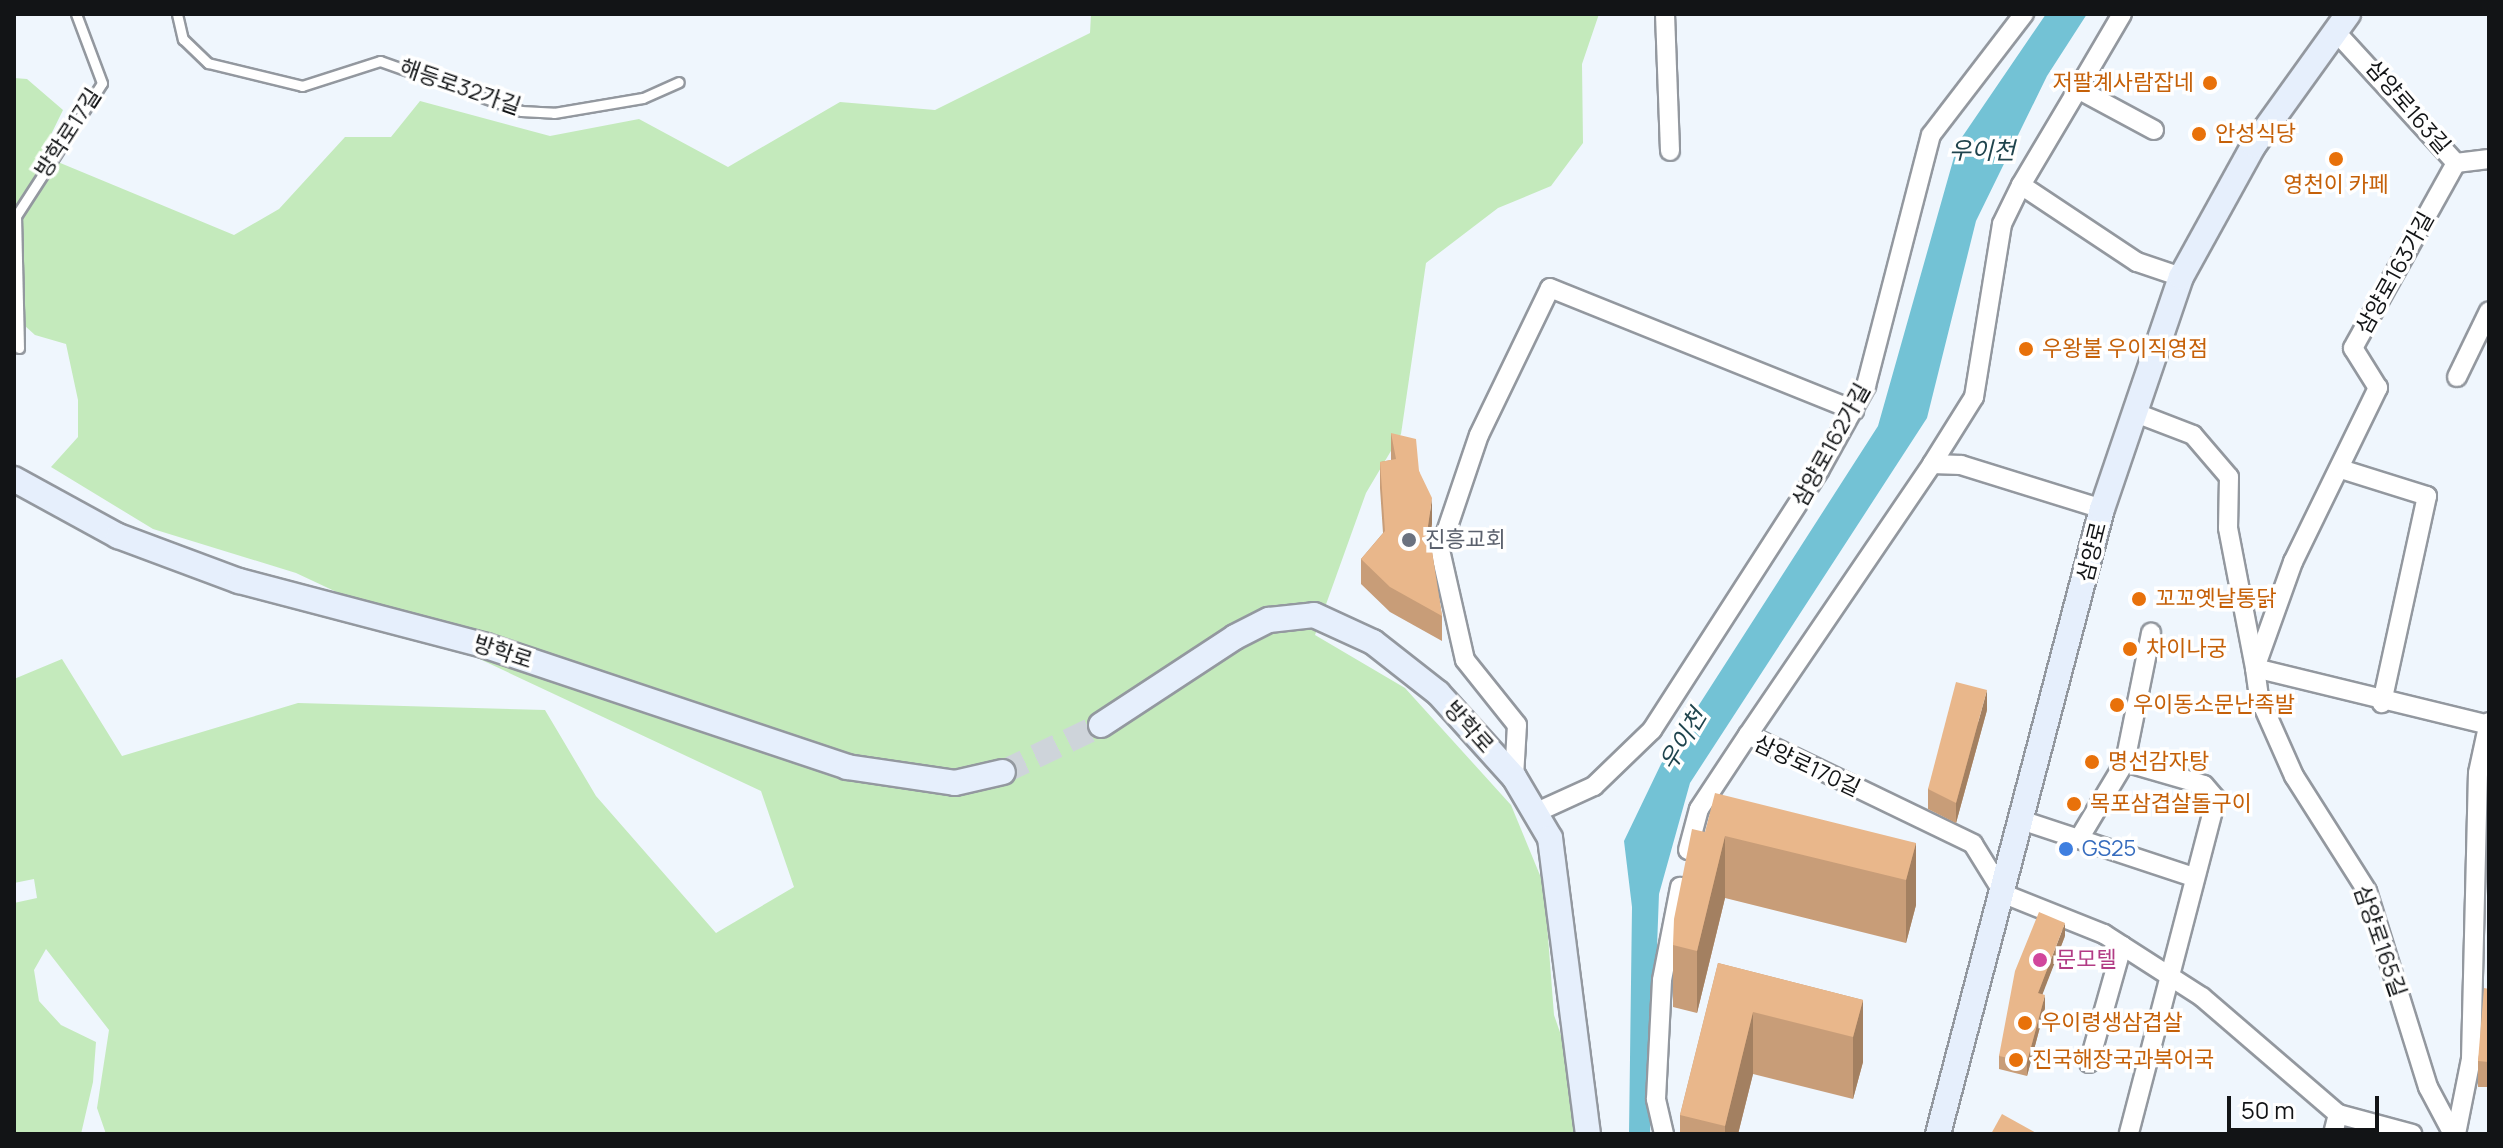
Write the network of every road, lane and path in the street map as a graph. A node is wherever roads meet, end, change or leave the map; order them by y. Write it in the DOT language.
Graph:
graph roads {
  1 [pos="76,14"];
  2 [pos="177,14"];
  3 [pos="1665,14"];
  4 [pos="2024,14"];
  5 [pos="2122,14"];
  6 [pos="2342,23"];
  7 [pos="679,82"];
  8 [pos="2078,89"];
  9 [pos="2154,130"];
  10 [pos="1670,151"];
  11 [pos="2488,157"];
  12 [pos="2456,163"];
  13 [pos="2021,185"];
  14 [pos="2181,277"];
  15 [pos="2489,311"];
  16 [pos="19,348"];
  17 [pos="2457,377"];
  18 [pos="1854,410"];
  19 [pos="2136,413"];
  20 [pos="1932,464"];
  21 [pos="2344,470"];
  22 [pos="14,479"];
  23 [pos="2102,509"];
  24 [pos="2151,633"];
  25 [pos="2255,668"];
  26 [pos="2382,703"];
  27 [pos="2489,723"];
  28 [pos="1101,725"];
  29 [pos="1748,735"];
  30 [pos="2125,762"];
  31 [pos="1003,772"];
  32 [pos="1514,777"];
  33 [pos="1537,812"];
  34 [pos="2024,821"];
  35 [pos="2080,837"];
  36 [pos="2193,877"];
  37 [pos="2004,894"];
  38 [pos="2122,946"];
  39 [pos="2168,975"];
  40 [pos="2089,1063"];
  41 [pos="2338,1114"];
  42 [pos="1588,1134"];
  43 [pos="1664,1134"];
  44 [pos="1938,1134"];
  45 [pos="2129,1134"];
  46 [pos="2333,1134"];
  47 [pos="2412,1134"];
  48 [pos="2454,1134"];
  1 -- 16 [label="lane, 방학로17길"];
  2 -- 7 [label="lane, 해등로32가길"];
  3 -- 10 [label="street"];
  4 -- 18 [label="street, 삼양로162가길"];
  5 -- 8 [label="street"];
  6 -- 12 [label="street, 삼양로163길"];
  6 -- 14 [label="main road, 삼양로"];
  8 -- 9 [label="street"];
  8 -- 13 [label="street"];
  11 -- 12 [label="street, 삼양로163길"];
  12 -- 21 [label="street, 삼양로163가길"];
  13 -- 14 [label="street"];
  13 -- 20 [label="street"];
  14 -- 19 [label="main road, 삼양로"];
  15 -- 17 [label="street"];
  18 -- 32 [label="street"];
  18 -- 33 [label="street, 삼양로162가길"];
  19 -- 23 [label="main road, 삼양로"];
  19 -- 25 [label="street, 삼양로165길"];
  20 -- 23 [label="street"];
  20 -- 29 [label="street"];
  21 -- 25 [label="street, 삼양로163가길"];
  21 -- 26 [label="street"];
  22 -- 31 [label="main road, 방학로"];
  23 -- 34 [label="main road, 삼양로"];
  24 -- 30 [label="street"];
  25 -- 26 [label="street"];
  25 -- 48 [label="street, 삼양로165길"];
  26 -- 27 [label="street"];
  27 -- 48 [label="street"];
  28 -- 32 [label="main road, 방학로"];
  29 -- 37 [label="street, 삼양로170길"];
  29 -- 43 [label="street, 삼양로170길"];
  30 -- 35 [label="street"];
  30 -- 36 [label="street"];
  32 -- 33 [label="main road, 방학로"];
  33 -- 42 [label="main road, 방학로"];
  34 -- 35 [label="street"];
  34 -- 37 [label="main road, 삼양로"];
  35 -- 36 [label="street"];
  36 -- 39 [label="street"];
  37 -- 38 [label="street"];
  37 -- 44 [label="main road, 삼양로"];
  38 -- 39 [label="street"];
  38 -- 40 [label="street"];
  39 -- 41 [label="street"];
  39 -- 45 [label="street"];
  41 -- 46 [label="street"];
  41 -- 47 [label="street"];
}
